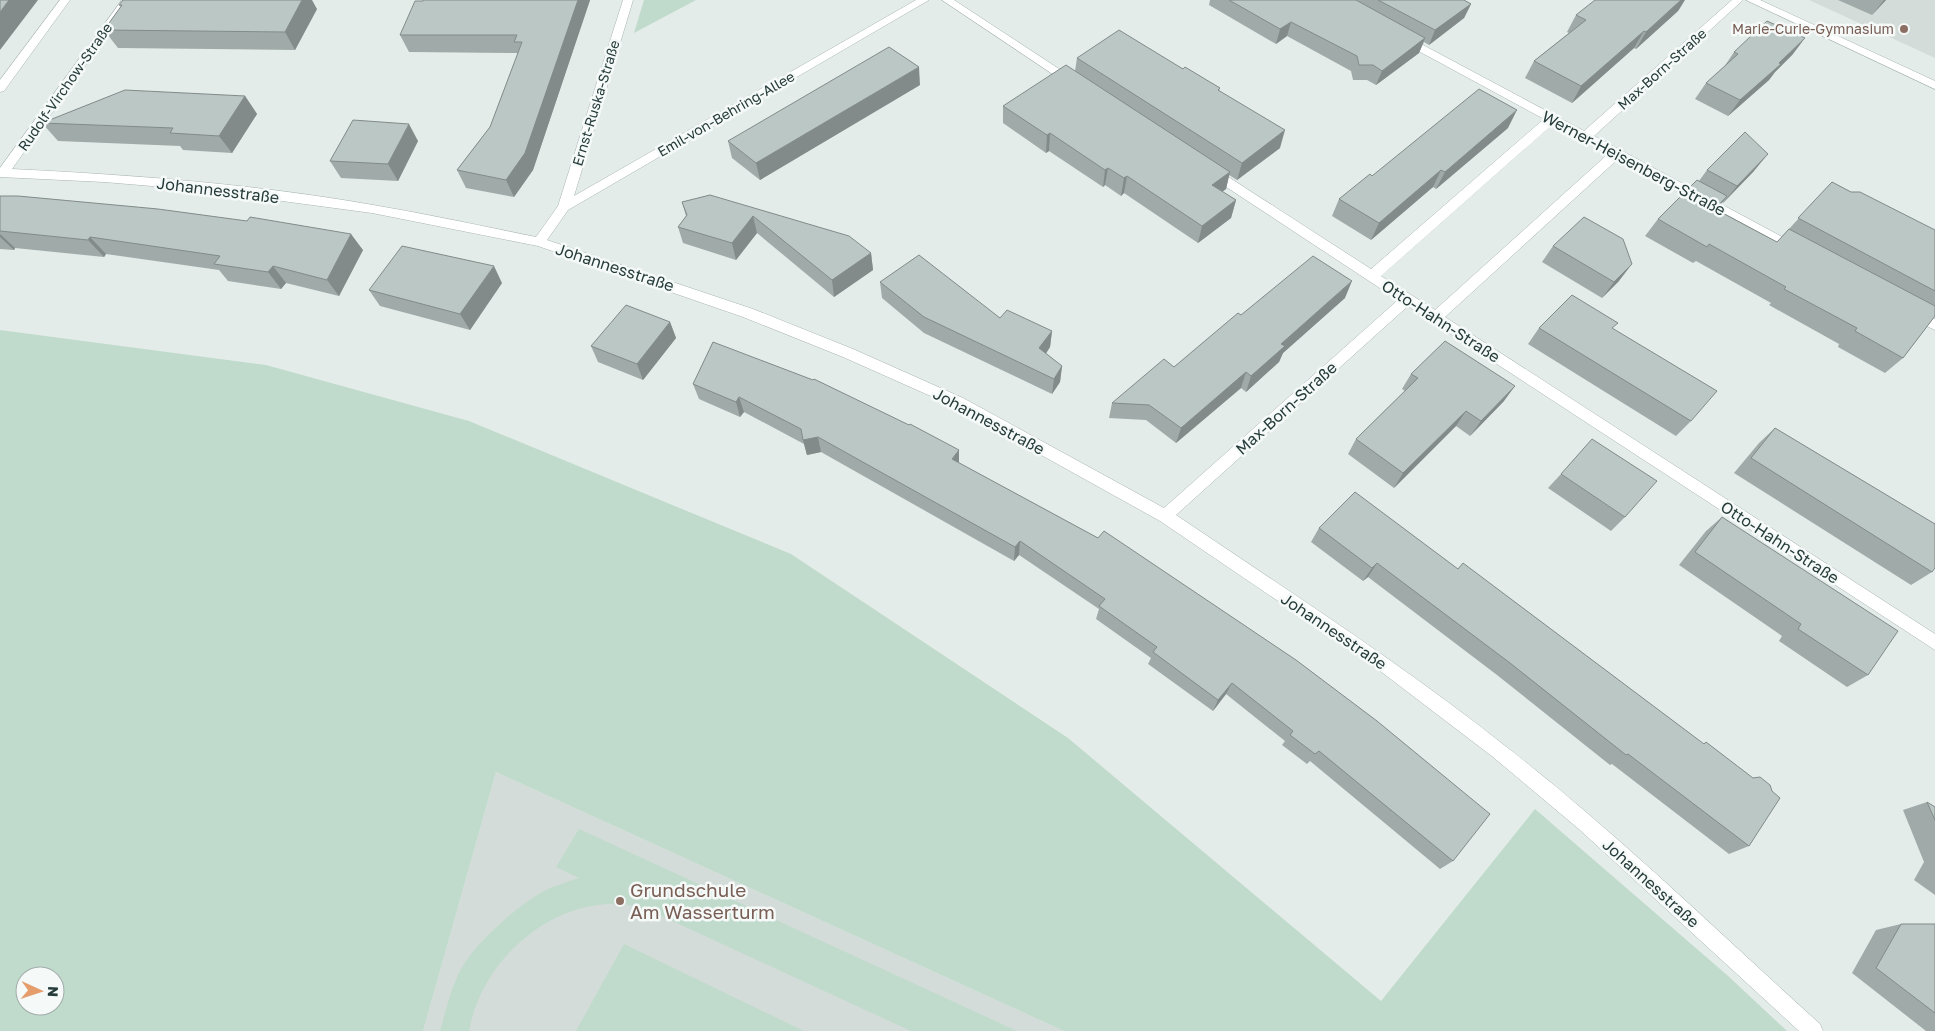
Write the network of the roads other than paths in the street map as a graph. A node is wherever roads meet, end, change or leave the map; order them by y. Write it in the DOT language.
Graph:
graph roads {
  1 [pos="65,0"];
  2 [pos="127,0"];
  3 [pos="628,0"];
  4 [pos="924,0"];
  5 [pos="947,0"];
  6 [pos="1738,0"];
  7 [pos="1751,0"];
  8 [pos="1394,33"];
  9 [pos="1935,85"];
  10 [pos="0,88"];
  11 [pos="1088,92"];
  12 [pos="1552,119"];
  13 [pos="1585,137"];
  14 [pos="1616,154"];
  15 [pos="1197,162"];
  16 [pos="2,173"];
  17 [pos="564,207"];
  18 [pos="539,242"];
  19 [pos="1806,256"];
  20 [pos="1372,276"];
  21 [pos="1407,299"];
  22 [pos="1900,306"];
  23 [pos="1436,317"];
  24 [pos="1935,325"];
  25 [pos="1165,516"];
  26 [pos="1935,643"];
  27 [pos="1813,1031"];
  1 -- 10 [label="street"];
  2 -- 16 [label="street, Rudolf-Virchow-Straße"];
  3 -- 17 [label="street, Ernst-Ruska-Straße"];
  4 -- 17 [label="street, Emil-von-Behring-Allee"];
  5 -- 11 [label="street"];
  6 -- 13 [label="street, Max-Born-Straße"];
  7 -- 9 [label="street"];
  8 -- 12 [label="street, Werner-Heisenberg-Straße"];
  12 -- 13 [label="street, Werner-Heisenberg-Straße"];
  12 -- 20 [label="street"];
  13 -- 14 [label="street, Werner-Heisenberg-Straße"];
  14 -- 19 [label="street, Werner-Heisenberg-Straße"];
  14 -- 23 [label="street"];
  15 -- 20 [label="street, Otto-Hahn-Straße"];
  16 -- 18 [label="street, Johannesstraße"];
  17 -- 18 [label="street, Emil-von-Behring-Allee"];
  18 -- 25 [label="street, Johannesstraße"];
  20 -- 21 [label="street, Otto-Hahn-Straße"];
  21 -- 23 [label="street, Otto-Hahn-Straße"];
  21 -- 25 [label="street, Max-Born-Straße"];
  22 -- 24 [label="street"];
  23 -- 26 [label="street, Otto-Hahn-Straße"];
  25 -- 27 [label="street, Johannesstraße"];
}
